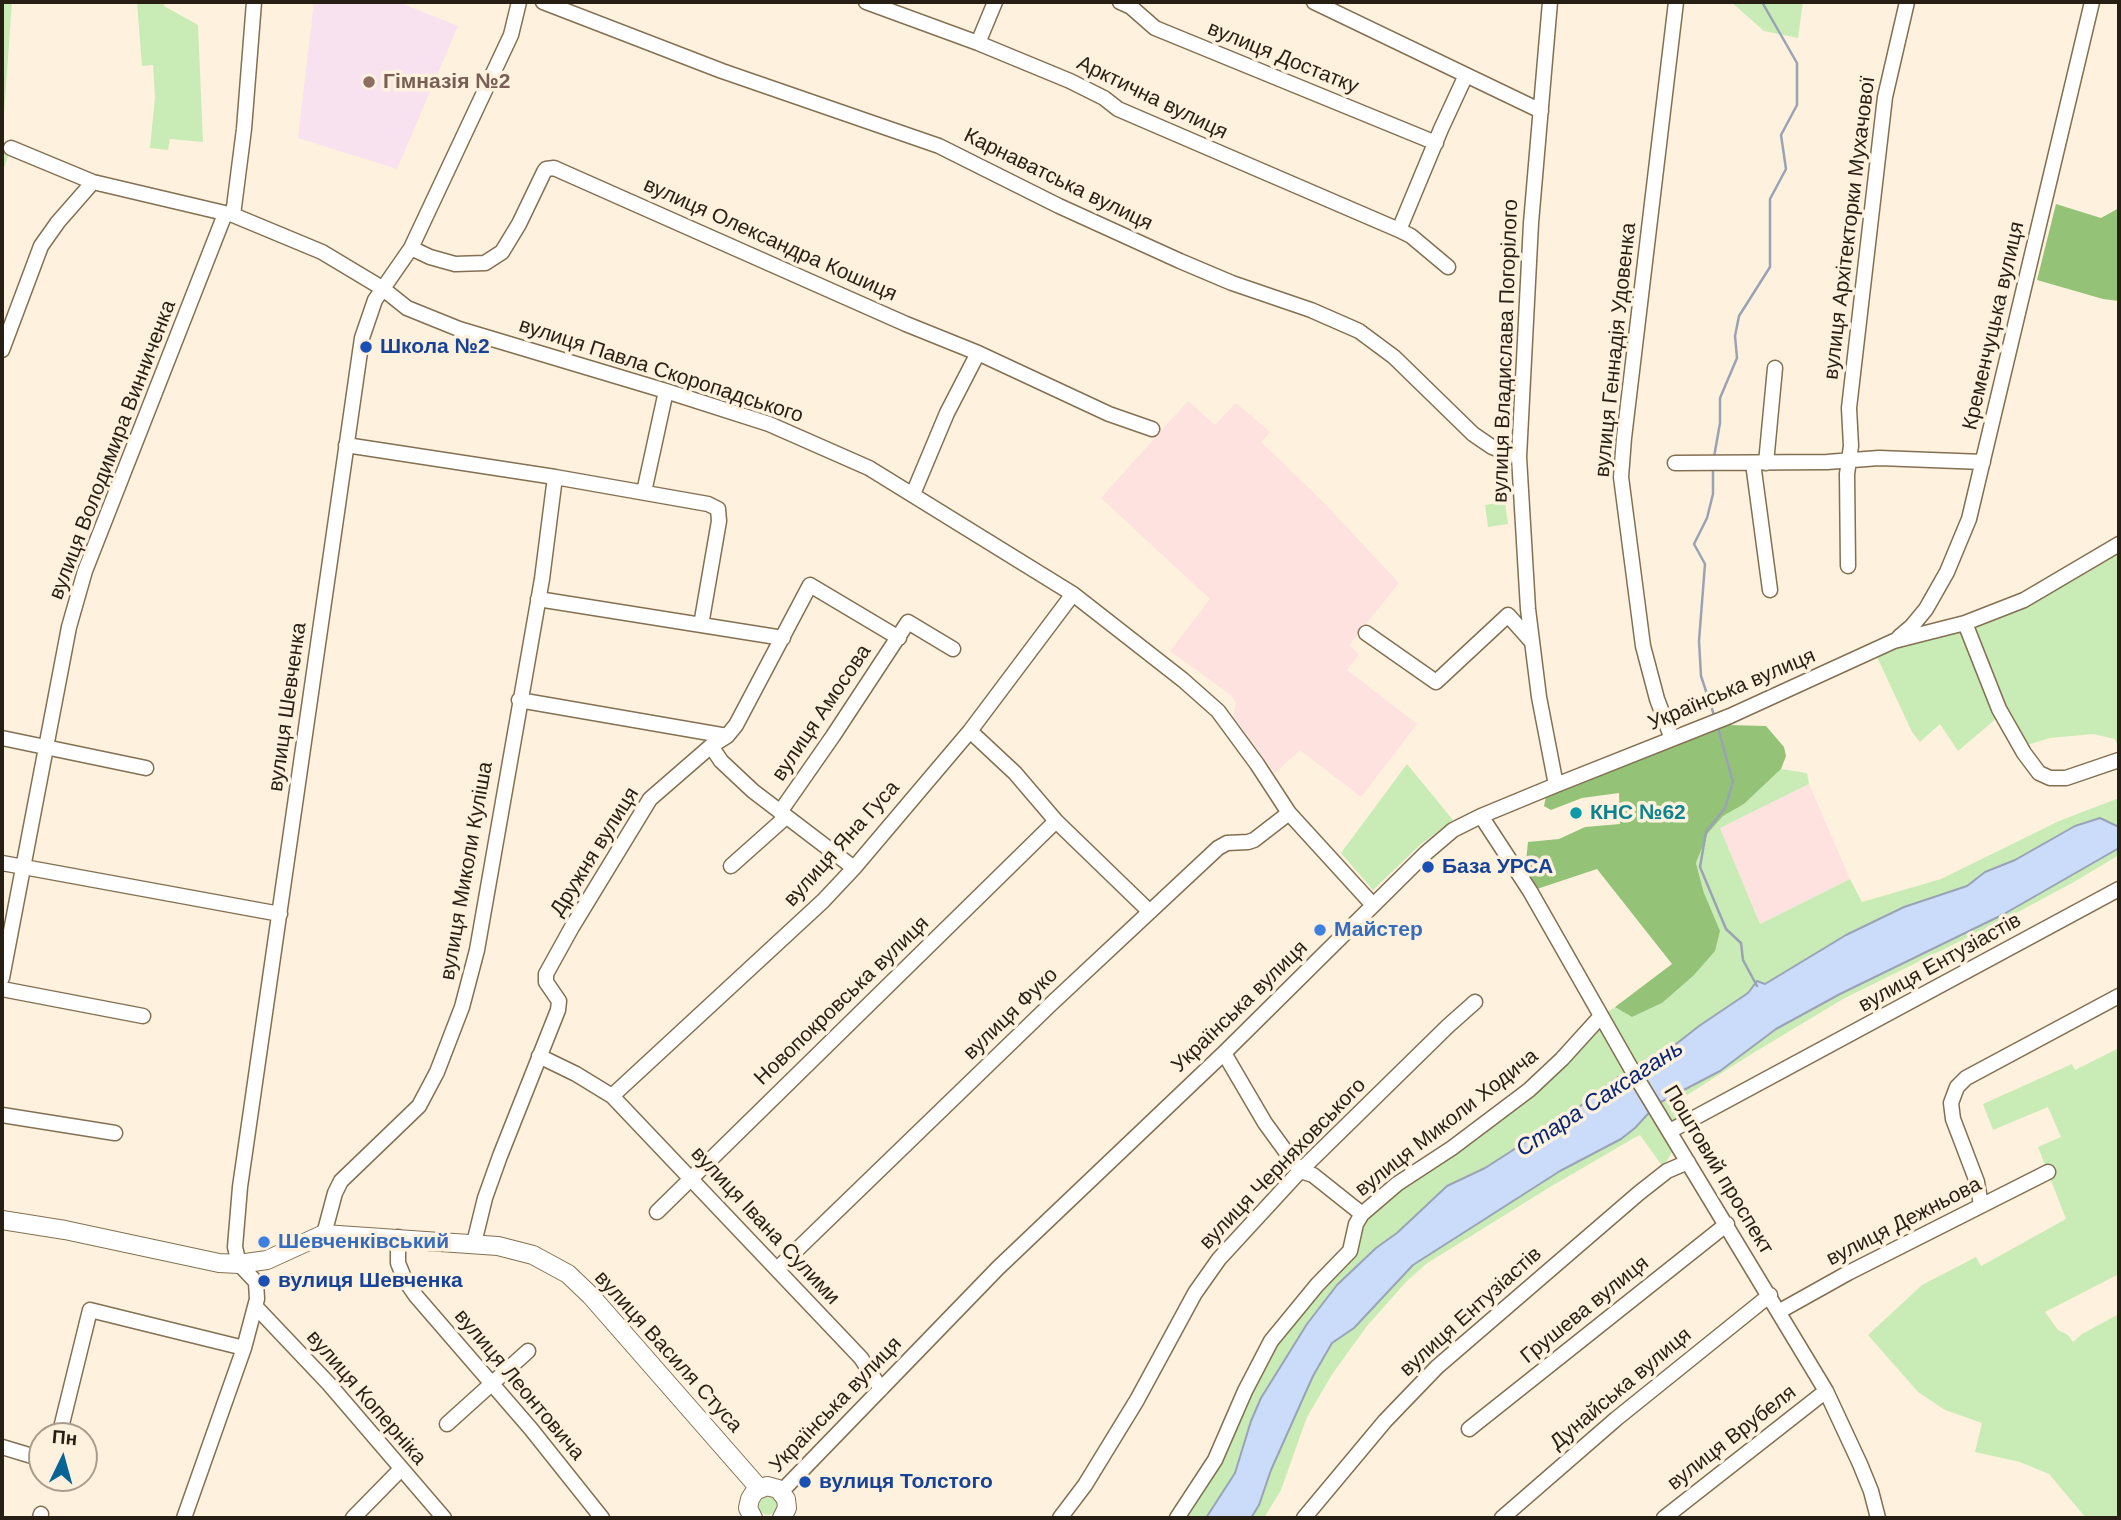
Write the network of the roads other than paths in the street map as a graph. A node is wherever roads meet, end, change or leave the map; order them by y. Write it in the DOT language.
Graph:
graph roads {
  1 [pos="254,2"];
  2 [pos="519,2"];
  3 [pos="543,2"];
  4 [pos="866,2"];
  5 [pos="995,2"];
  6 [pos="1120,2"];
  7 [pos="1314,2"];
  8 [pos="1550,2"];
  9 [pos="1676,2"];
  10 [pos="1907,2"];
  11 [pos="2092,2"];
  12 [pos="978,43"];
  13 [pos="1466,75"];
  14 [pos="1541,111"];
  15 [pos="1436,143"];
  16 [pos="10,148"];
  17 [pos="93,182"];
  18 [pos="229,214"];
  19 [pos="1399,230"];
  20 [pos="411,248"];
  21 [pos="1448,267"];
  22 [pos="382,288"];
  23 [pos="2,349"];
  24 [pos="978,353"];
  25 [pos="1774,368"];
  26 [pos="666,391"];
  27 [pos="1152,429"];
  28 [pos="346,445"];
  29 [pos="1519,457"];
  30 [pos="1850,461"];
  31 [pos="1675,463"];
  32 [pos="1759,463"];
  33 [pos="1983,463"];
  34 [pos="555,477"];
  35 [pos="644,492"];
  36 [pos="913,494"];
  37 [pos="2119,544"];
  38 [pos="1848,566"];
  39 [pos="810,585"];
  40 [pos="1770,590"];
  41 [pos="1073,594"];
  42 [pos="538,599"];
  43 [pos="1965,623"];
  44 [pos="701,625"];
  45 [pos="1366,634"];
  46 [pos="783,638"];
  47 [pos="899,638"];
  48 [pos="1894,641"];
  49 [pos="1532,642"];
  50 [pos="953,649"];
  51 [pos="519,700"];
  52 [pos="970,731"];
  53 [pos="727,736"];
  54 [pos="2,738"];
  55 [pos="1672,739"];
  56 [pos="711,746"];
  57 [pos="44,747"];
  58 [pos="2119,760"];
  59 [pos="146,768"];
  60 [pos="1556,785"];
  61 [pos="1289,813"];
  62 [pos="783,815"];
  63 [pos="1481,816"];
  64 [pos="1056,821"];
  65 [pos="2,863"];
  66 [pos="23,866"];
  67 [pos="731,866"];
  68 [pos="854,868"];
  69 [pos="2119,889"];
  70 [pos="1373,905"];
  71 [pos="1149,911"];
  72 [pos="280,914"];
  73 [pos="2,978"];
  74 [pos="2,989"];
  75 [pos="2119,996"];
  76 [pos="1475,1002"];
  77 [pos="143,1016"];
  78 [pos="1601,1016"];
  79 [pos="1224,1053"];
  80 [pos="539,1056"];
  81 [pos="612,1096"];
  82 [pos="2,1115"];
  83 [pos="1670,1131"];
  84 [pos="115,1133"];
  85 [pos="1688,1161"];
  86 [pos="1300,1171"];
  87 [pos="2048,1172"];
  88 [pos="690,1178"];
  89 [pos="1981,1205"];
  90 [pos="657,1212"];
  91 [pos="1362,1214"];
  92 [pos="2,1220"];
  93 [pos="1727,1224"];
  94 [pos="324,1234"];
  95 [pos="398,1237"];
  96 [pos="474,1243"];
  97 [pos="239,1264"];
  98 [pos="777,1269"];
  99 [pos="1770,1295"];
  100 [pos="256,1307"];
  101 [pos="1780,1311"];
  102 [pos="244,1348"];
  103 [pos="528,1351"];
  104 [pos="492,1384"];
  105 [pos="881,1389"];
  106 [pos="1826,1391"];
  107 [pos="62,1422"];
  108 [pos="447,1423"];
  109 [pos="1469,1429"];
  110 [pos="2,1447"];
  111 [pos="28,1454"];
  112 [pos="401,1469"];
  113 [pos="759,1488"];
  114 [pos="781,1492"];
  115 [pos="184,1518"];
  116 [pos="353,1518"];
  117 [pos="444,1518"];
  118 [pos="602,1518"];
  119 [pos="753,1518"];
  120 [pos="782,1518"];
  121 [pos="1060,1518"];
  122 [pos="1177,1518"];
  123 [pos="1304,1518"];
  124 [pos="1502,1518"];
  125 [pos="1664,1518"];
  126 [pos="1878,1518"];
  1 -- 18 [label="street, вулиця Володимира Винниченка"];
  2 -- 20 [label="street, вулиця Шевченка"];
  3 -- 29 [label="street, Карнаватська вулиця"];
  4 -- 12 [label="street, Арктична вулиця"];
  5 -- 12 [label="street"];
  6 -- 15 [label="street, вулиця Достатку"];
  7 -- 13 [label="street"];
  8 -- 14 [label="street, вулиця Владислава Погорілого"];
  9 -- 55 [label="street, вулиця Геннадія Удовенка"];
  10 -- 30 [label="street, вулиця Архітекторки Мухачової"];
  11 -- 33 [label="street, Кременчуцька вулиця"];
  12 -- 19 [label="street, Арктична вулиця"];
  13 -- 14 [label="street"];
  13 -- 15 [label="street"];
  14 -- 29 [label="street, вулиця Владислава Погорілого"];
  15 -- 19 [label="street"];
  16 -- 17 [label="street, вулиця Павла Скоропадського"];
  17 -- 18 [label="street, вулиця Павла Скоропадського"];
  17 -- 23 [label="street"];
  18 -- 22 [label="street, вулиця Павла Скоропадського"];
  18 -- 57 [label="street, вулиця Володимира Винниченка"];
  19 -- 21 [label="street, Арктична вулиця"];
  20 -- 22 [label="street, вулиця Шевченка"];
  20 -- 24 [label="street, вулиця Олександра Кошиця"];
  22 -- 26 [label="street, вулиця Павла Скоропадського"];
  22 -- 28 [label="street, вулиця Шевченка"];
  24 -- 27 [label="street, вулиця Олександра Кошиця"];
  24 -- 36 [label="street"];
  25 -- 32 [label="street"];
  26 -- 35 [label="street"];
  26 -- 36 [label="street, вулиця Павла Скоропадського"];
  28 -- 34 [label="street"];
  28 -- 72 [label="street, вулиця Шевченка"];
  29 -- 49 [label="street, вулиця Владислава Погорілого"];
  30 -- 32 [label="street"];
  30 -- 33 [label="street"];
  30 -- 38 [label="street, вулиця Архітекторки Мухачової"];
  31 -- 32 [label="street"];
  32 -- 40 [label="street"];
  33 -- 48 [label="street, Кременчуцька вулиця"];
  34 -- 35 [label="street"];
  34 -- 42 [label="street, вулиця Миколи Куліша"];
  35 -- 44 [label="street"];
  36 -- 41 [label="street, вулиця Павла Скоропадського"];
  37 -- 43 [label="street, Українська вулиця"];
  39 -- 46 [label="street, Дружня вулиця"];
  39 -- 47 [label="street, вулиця Амосова"];
  41 -- 52 [label="street, вулиця Яна Гуса"];
  41 -- 61 [label="street, вулиця Павла Скоропадського"];
  42 -- 44 [label="street"];
  42 -- 51 [label="street, вулиця Миколи Куліша"];
  43 -- 48 [label="street, Українська вулиця"];
  43 -- 58 [label="street"];
  44 -- 46 [label="street"];
  45 -- 49 [label="street"];
  46 -- 53 [label="street, Дружня вулиця"];
  47 -- 50 [label="street, вулиця Амосова"];
  47 -- 62 [label="street, вулиця Амосова"];
  48 -- 55 [label="street, Українська вулиця"];
  49 -- 60 [label="street, вулиця Владислава Погорілого"];
  51 -- 53 [label="street"];
  51 -- 94 [label="street, вулиця Миколи Куліша"];
  52 -- 64 [label="street"];
  52 -- 68 [label="street, вулиця Яна Гуса"];
  53 -- 56 [label="street, Дружня вулиця"];
  54 -- 57 [label="street"];
  55 -- 60 [label="street, Українська вулиця"];
  56 -- 62 [label="street"];
  56 -- 80 [label="street, Дружня вулиця"];
  57 -- 59 [label="street"];
  57 -- 66 [label="street, вулиця Володимира Винниченка"];
  60 -- 63 [label="street, Українська вулиця"];
  61 -- 70 [label="street, вулиця Павла Скоропадського"];
  61 -- 71 [label="street, вулиця Фуко"];
  62 -- 67 [label="street, вулиця Амосова"];
  62 -- 68 [label="street"];
  63 -- 70 [label="street, Українська вулиця"];
  63 -- 78 [label="street, Поштовий проспект"];
  64 -- 71 [label="street"];
  64 -- 88 [label="street, Новопокровська вулиця"];
  65 -- 66 [label="street"];
  66 -- 72 [label="street"];
  66 -- 73 [label="street, вулиця Володимира Винниченка"];
  68 -- 81 [label="street, вулиця Яна Гуса"];
  69 -- 83 [label="street, вулиця Ентузіастів"];
  70 -- 79 [label="street, Українська вулиця"];
  71 -- 98 [label="street, вулиця Фуко"];
  72 -- 97 [label="street, вулиця Шевченка"];
  74 -- 77 [label="street"];
  75 -- 89 [label="street"];
  76 -- 86 [label="street, вулиця Черняховського"];
  78 -- 83 [label="street, Поштовий проспект"];
  78 -- 91 [label="street, вулиця Миколи Ходича"];
  79 -- 86 [label="street"];
  79 -- 105 [label="street, Українська вулиця"];
  80 -- 81 [label="street"];
  80 -- 96 [label="street, Дружня вулиця"];
  81 -- 88 [label="street, вулиця Івана Сулими"];
  82 -- 84 [label="street"];
  83 -- 85 [label="street, Поштовий проспект"];
  85 -- 93 [label="street, Поштовий проспект"];
  85 -- 123 [label="street, вулиця Ентузіастів"];
  86 -- 91 [label="street"];
  86 -- 121 [label="street, вулиця Черняховського"];
  87 -- 89 [label="street, вулиця Дежньова"];
  88 -- 90 [label="street, Новопокровська вулиця"];
  88 -- 98 [label="street, вулиця Івана Сулими"];
  89 -- 101 [label="street, вулиця Дежньова"];
  91 -- 122 [label="street, вулиця Миколи Ходича"];
  92 -- 97 [label="main road, вулиця Василя Стуса"];
  93 -- 99 [label="street, Поштовий проспект"];
  93 -- 109 [label="street, Грушева вулиця"];
  94 -- 95 [label="main road, вулиця Василя Стуса"];
  94 -- 97 [label="main road, вулиця Василя Стуса"];
  95 -- 96 [label="main road, вулиця Василя Стуса"];
  95 -- 104 [label="street, вулиця Леонтовича"];
  96 -- 113 [label="main road, вулиця Василя Стуса"];
  97 -- 100 [label="street, вулиця Шевченка"];
  98 -- 105 [label="street, вулиця Івана Сулими"];
  99 -- 101 [label="street, Поштовий проспект"];
  99 -- 124 [label="street, Дунайська вулиця"];
  100 -- 102 [label="street, вулиця Шевченка"];
  100 -- 112 [label="street, вулиця Коперніка"];
  101 -- 106 [label="street, Поштовий проспект"];
  102 -- 107 [label="street"];
  102 -- 115 [label="street, вулиця Шевченка"];
  103 -- 104 [label="street"];
  104 -- 108 [label="street"];
  104 -- 118 [label="street, вулиця Леонтовича"];
  105 -- 114 [label="street, Українська вулиця"];
  106 -- 125 [label="street, вулиця Врубеля"];
  106 -- 126 [label="street, Поштовий проспект"];
  110 -- 111 [label="street"];
  112 -- 116 [label="street"];
  112 -- 117 [label="street, вулиця Коперніка"];
  113 -- 114 [label="main road"];
  113 -- 119 [label="main road"];
  114 -- 120 [label="main road"];
}
